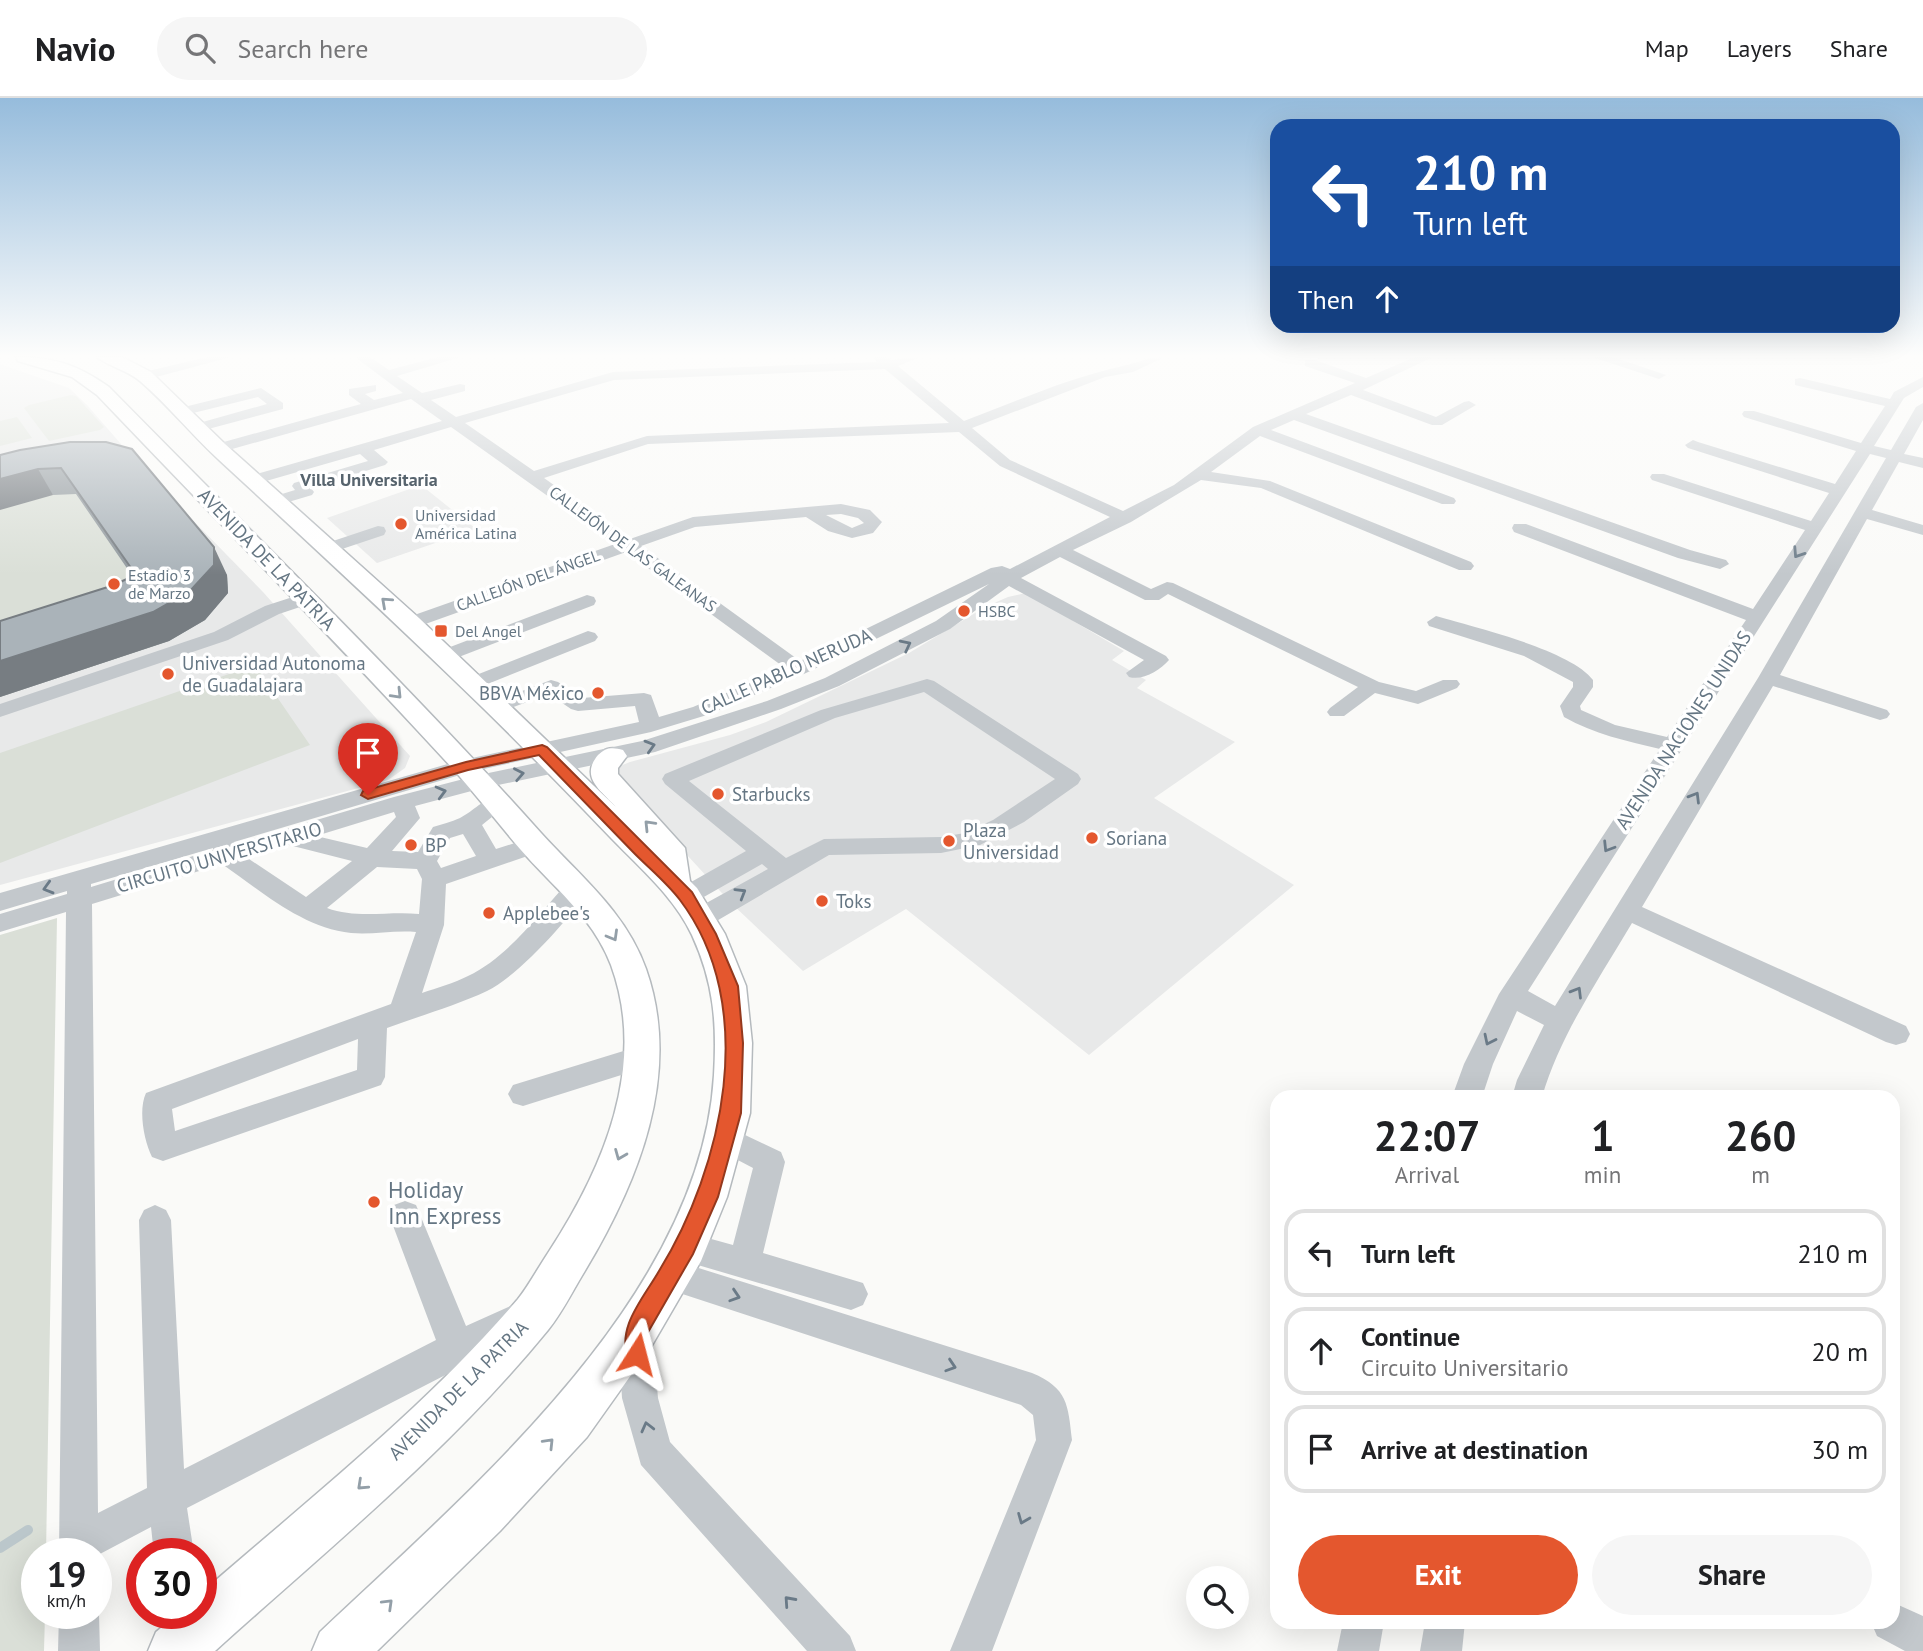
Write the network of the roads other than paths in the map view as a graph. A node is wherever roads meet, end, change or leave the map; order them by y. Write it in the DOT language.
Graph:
graph roads {
  1 [pos="141,429"];
  2 [pos="157,429"];
  3 [pos="198,429"];
  4 [pos="317,429"];
  5 [pos="427,429"];
  6 [pos="464,429"];
  7 [pos="902,429"];
  8 [pos="965,429"];
  9 [pos="1335,429"];
  10 [pos="1804,429"];
  11 [pos="1877,429"];
  12 [pos="1258,430"];
  13 [pos="176,437"];
  14 [pos="1693,445"];
  15 [pos="1867,445"];
  16 [pos="1906,445"];
  17 [pos="362,448"];
  18 [pos="1923,455"];
  19 [pos="270,456"];
  20 [pos="1923,463"];
  21 [pos="232,467"];
  22 [pos="1923,470"];
  23 [pos="1198,475"];
  24 [pos="533,477"];
  25 [pos="1658,477"];
  26 [pos="1838,490"];
  27 [pos="275,501"];
  28 [pos="1448,501"];
  29 [pos="811,513"];
  30 [pos="1863,513"];
  31 [pos="1125,518"];
  32 [pos="1814,527"];
  33 [pos="1520,528"];
  34 [pos="1923,530"];
  35 [pos="379,531"];
  36 [pos="627,544"];
  37 [pos="327,549"];
  38 [pos="1060,550"];
  39 [pos="1720,564"];
  40 [pos="1465,566"];
  41 [pos="1009,574"];
  42 [pos="305,599"];
  43 [pos="587,601"];
  44 [pos="915,611"];
  45 [pos="1756,617"];
  46 [pos="1436,622"];
  47 [pos="410,623"];
  48 [pos="588,637"];
  49 [pos="444,656"];
  50 [pos="871,663"];
  51 [pos="799,669"];
  52 [pos="1136,673"];
  53 [pos="1768,678"];
  54 [pos="473,683"];
  55 [pos="1450,684"];
  56 [pos="927,685"];
  57 [pos="1372,686"];
  58 [pos="890,696"];
  59 [pos="730,699"];
  60 [pos="498,707"];
  61 [pos="0,711"];
  62 [pos="1337,712"];
  63 [pos="1880,714"];
  64 [pos="651,726"];
  65 [pos="1673,745"];
  66 [pos="613,756"];
  67 [pos="551,758"];
  68 [pos="481,784"];
  69 [pos="405,810"];
  70 [pos="469,823"];
  71 [pos="442,833"];
  72 [pos="287,837"];
  73 [pos="534,845"];
  74 [pos="224,847"];
  75 [pos="762,853"];
  76 [pos="372,859"];
  77 [pos="491,861"];
  78 [pos="784,869"];
  79 [pos="429,870"];
  80 [pos="577,888"];
  81 [pos="78,889"];
  82 [pos="686,900"];
  83 [pos="0,902"];
  84 [pos="307,910"];
  85 [pos="1627,910"];
  86 [pos="0,923"];
  87 [pos="431,925"];
  88 [pos="1513,996"];
  89 [pos="401,1014"];
  90 [pos="1560,1021"];
  91 [pos="373,1024"];
  92 [pos="1896,1034"];
  93 [pos="643,1057"];
  94 [pos="1470,1090"];
  95 [pos="1529,1090"];
  96 [pos="523,1094"];
  97 [pos="724,1138"];
  98 [pos="405,1215"];
  99 [pos="155,1220"];
  100 [pos="678,1261"];
  101 [pos="744,1264"];
  102 [pos="851,1294"];
  103 [pos="535,1312"];
  104 [pos="635,1332"];
  105 [pos="457,1348"];
  106 [pos="166,1498"];
  107 [pos="79,1538"];
  108 [pos="98,1538"];
  109 [pos="172,1538"];
  110 [pos="1900,1626"];
  111 [pos="79,1629"];
  112 [pos="1362,1629"];
  113 [pos="1445,1629"];
  114 [pos="180,1635"];
  115 [pos="1923,1638"];
  116 [pos="79,1651"];
  117 [pos="339,1651"];
  118 [pos="835,1651"];
  119 [pos="971,1651"];
  120 [pos="1358,1651"];
  121 [pos="1441,1651"];
  1 -- 42 [label="main road, AVENIDA DE LA PATRIA"];
  2 -- 13 [label="main road"];
  3 -- 21 [label="main road"];
  4 -- 21 [label="street"];
  5 -- 17 [label="street"];
  6 -- 24 [label="street, CALLEJÓN DE LAS GALEANAS"];
  7 -- 24 [label="street"];
  8 -- 31 [label="street"];
  9 -- 39 [label="street"];
  10 -- 15 [label="street"];
  11 -- 15 [label="street, AVENIDA NACIONES UNIDAS"];
  12 -- 23 [label="street, CALLE PABLO NERUDA"];
  12 -- 28 [label="street"];
  14 -- 26 [label="street"];
  15 -- 16 [label="street"];
  15 -- 26 [label="street, AVENIDA NACIONES UNIDAS"];
  16 -- 18 [label="street"];
  16 -- 20 [label="street"];
  16 -- 22 [label="street"];
  16 -- 30 [label="street"];
  17 -- 21 [label="street"];
  17 -- 27 [label="street"];
  19 -- 21 [label="street"];
  21 -- 27 [label="main road"];
  23 -- 31 [label="street, CALLE PABLO NERUDA"];
  23 -- 40 [label="street"];
  24 -- 36 [label="street, CALLEJÓN DE LAS GALEANAS"];
  25 -- 32 [label="street"];
  26 -- 32 [label="street, AVENIDA NACIONES UNIDAS"];
  27 -- 37 [label="main road"];
  29 -- 36 [label="street, CALLEJÓN DEL ÁNGEL"];
  30 -- 34 [label="street"];
  30 -- 53 [label="street"];
  31 -- 38 [label="street, CALLE PABLO NERUDA"];
  32 -- 45 [label="street, AVENIDA NACIONES UNIDAS, one-way"];
  33 -- 45 [label="street"];
  35 -- 37 [label="street"];
  36 -- 47 [label="street, CALLEJÓN DEL ÁNGEL"];
  36 -- 51 [label="street, CALLEJÓN DE LAS GALEANAS"];
  47 -- 37 [label="main road, one-way"];
  38 -- 41 [label="street, CALLE PABLO NERUDA"];
  38 -- 57 [label="street"];
  41 -- 44 [label="street, CALLE PABLO NERUDA"];
  50 -- 41 [label="street, CALLE PABLO NERUDA, one-way"];
  41 -- 52 [label="street"];
  42 -- 61 [label="street"];
  42 -- 68 [label="main road, AVENIDA DE LA PATRIA, one-way"];
  43 -- 49 [label="street"];
  44 -- 50 [label="street"];
  44 -- 51 [label="street, CALLE PABLO NERUDA"];
  45 -- 65 [label="street, AVENIDA NACIONES UNIDAS"];
  46 -- 65 [label="street"];
  47 -- 49 [label="main road"];
  48 -- 54 [label="street"];
  49 -- 54 [label="main road"];
  50 -- 56 [label="street"];
  50 -- 58 [label="street"];
  50 -- 59 [label="street"];
  66 -- 50 [label="street, CALLE PABLO NERUDA, one-way"];
  51 -- 59 [label="street, CALLE PABLO NERUDA"];
  53 -- 63 [label="street"];
  85 -- 53 [label="street, one-way"];
  54 -- 60 [label="main road"];
  55 -- 57 [label="street"];
  56 -- 58 [label="street"];
  56 -- 78 [label="street"];
  57 -- 62 [label="street"];
  58 -- 75 [label="street"];
  59 -- 64 [label="street, CALLE PABLO NERUDA"];
  60 -- 64 [label="street"];
  60 -- 67 [label="main road"];
  64 -- 67 [label="street, CALLE PABLO NERUDA"];
  65 -- 88 [label="street, AVENIDA NACIONES UNIDAS, one-way"];
  66 -- 67 [label="street, CALLE PABLO NERUDA"];
  82 -- 66 [label="main road, one-way"];
  67 -- 68 [label="street"];
  67 -- 82 [label="main road"];
  69 -- 68 [label="street, CIRCUITO UNIVERSITARIO, one-way"];
  68 -- 70 [label="street"];
  68 -- 73 [label="main road, AVENIDA DE LA PATRIA"];
  68 -- 74 [label="street, CIRCUITO UNIVERSITARIO"];
  69 -- 71 [label="street"];
  69 -- 72 [label="street, CIRCUITO UNIVERSITARIO"];
  69 -- 76 [label="street"];
  70 -- 71 [label="street"];
  70 -- 77 [label="street"];
  71 -- 79 [label="street"];
  72 -- 74 [label="street, CIRCUITO UNIVERSITARIO"];
  72 -- 76 [label="street"];
  73 -- 77 [label="street"];
  73 -- 80 [label="main road, AVENIDA DE LA PATRIA"];
  74 -- 81 [label="street, CIRCUITO UNIVERSITARIO"];
  74 -- 84 [label="street"];
  75 -- 78 [label="street"];
  75 -- 82 [label="street"];
  76 -- 79 [label="street"];
  76 -- 84 [label="street"];
  77 -- 79 [label="street"];
  82 -- 78 [label="street, one-way"];
  79 -- 87 [label="street"];
  80 -- 89 [label="street"];
  80 -- 93 [label="main road, AVENIDA DE LA PATRIA, one-way"];
  81 -- 83 [label="street, CIRCUITO UNIVERSITARIO, one-way"];
  81 -- 86 [label="street, CIRCUITO UNIVERSITARIO"];
  81 -- 107 [label="street"];
  82 -- 97 [label="main road"];
  84 -- 87 [label="street"];
  90 -- 85 [label="street, one-way"];
  85 -- 92 [label="street"];
  87 -- 89 [label="street"];
  88 -- 90 [label="street"];
  88 -- 94 [label="street, AVENIDA NACIONES UNIDAS, one-way"];
  89 -- 91 [label="street"];
  90 -- 95 [label="street"];
  91 -- 91 [label="street"];
  93 -- 96 [label="street"];
  93 -- 103 [label="main road, AVENIDA DE LA PATRIA, one-way"];
  97 -- 100 [label="main road"];
  97 -- 101 [label="street"];
  98 -- 105 [label="street"];
  99 -- 106 [label="street"];
  100 -- 101 [label="street"];
  100 -- 104 [label="main road"];
  100 -- 119 [label="street, one-way"];
  101 -- 102 [label="street"];
  103 -- 105 [label="street"];
  103 -- 114 [label="main road, AVENIDA DE LA PATRIA, one-way"];
  117 -- 104 [label="main road, one-way"];
  118 -- 104 [label="street, one-way"];
  105 -- 106 [label="street"];
  106 -- 108 [label="street"];
  106 -- 109 [label="street"];
  110 -- 115 [label="street"];
  111 -- 116 [label="street"];
  112 -- 120 [label="street"];
  113 -- 121 [label="street"];
}
